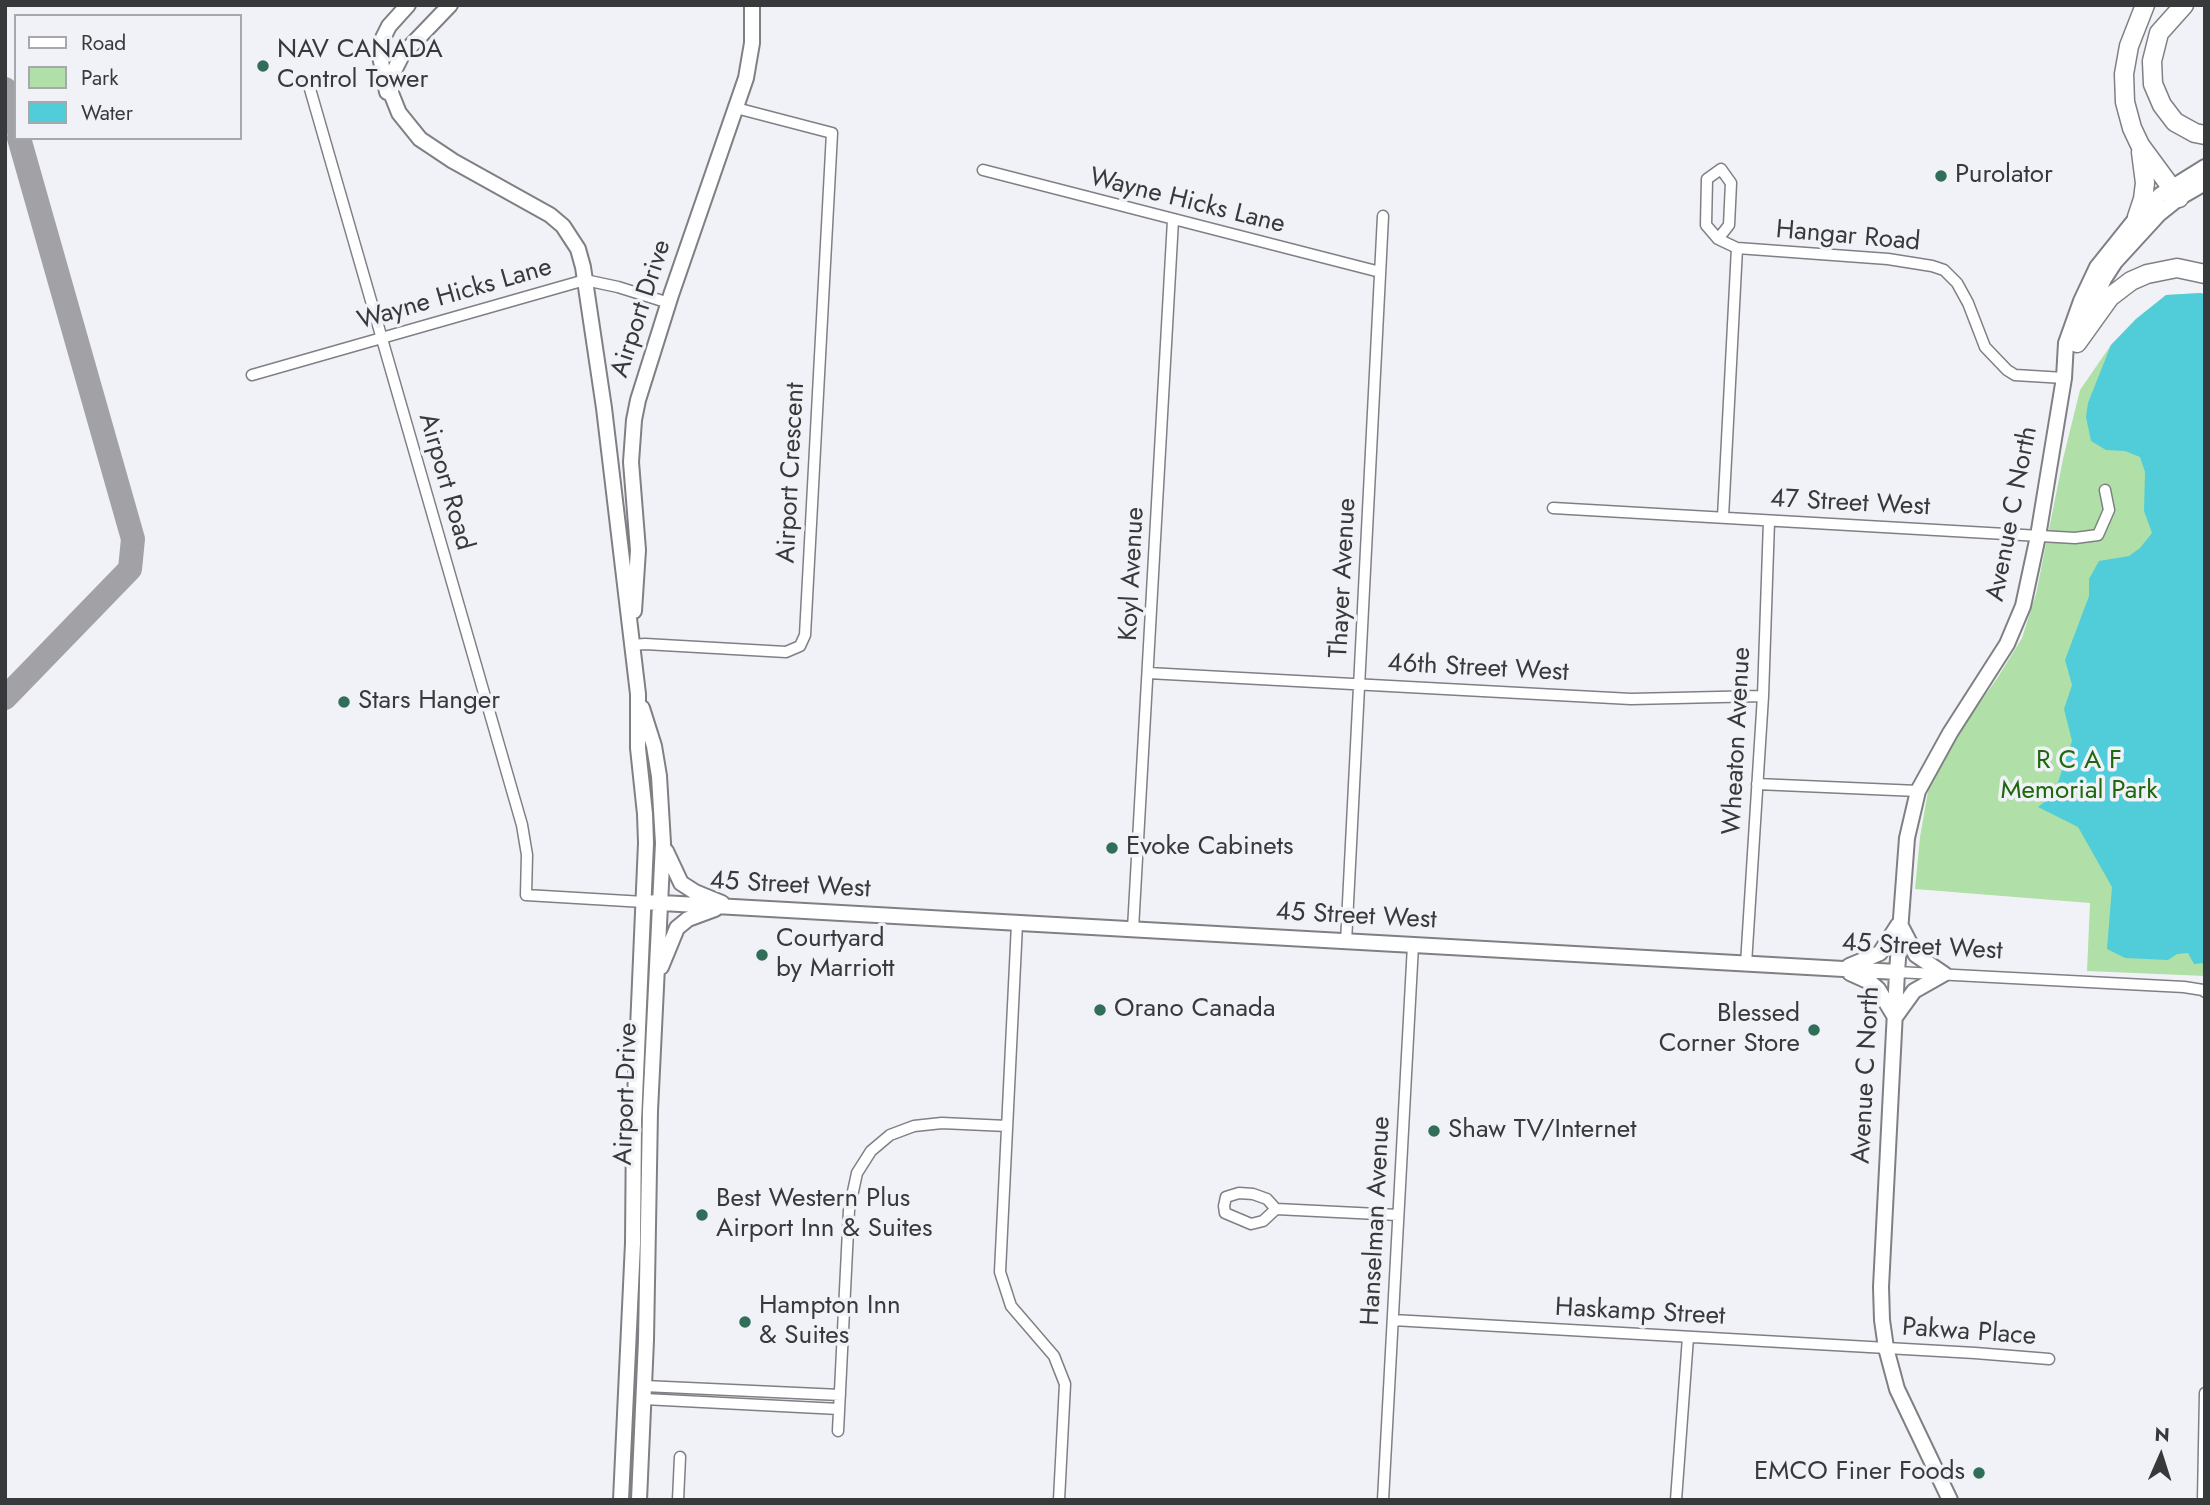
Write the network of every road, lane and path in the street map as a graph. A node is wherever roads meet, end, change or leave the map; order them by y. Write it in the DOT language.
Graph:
graph roads {
  1 [pos="408,5"];
  2 [pos="450,5"];
  3 [pos="752,5"];
  4 [pos="2145,5"];
  5 [pos="2184,5"];
  6 [pos="308,82"];
  7 [pos="396,108"];
  8 [pos="736,108"];
  9 [pos="2205,135"];
  10 [pos="2140,145"];
  11 [pos="2205,167"];
  12 [pos="983,170"];
  13 [pos="2205,183"];
  14 [pos="2175,193"];
  15 [pos="1383,216"];
  16 [pos="2137,217"];
  17 [pos="1172,220"];
  18 [pos="1718,239"];
  19 [pos="1737,248"];
  20 [pos="1380,272"];
  21 [pos="2205,274"];
  22 [pos="585,280"];
  23 [pos="669,303"];
  24 [pos="382,337"];
  25 [pos="2077,342"];
  26 [pos="252,375"];
  27 [pos="2064,377"];
  28 [pos="2105,489"];
  29 [pos="1553,508"];
  30 [pos="1723,517"];
  31 [pos="1769,521"];
  32 [pos="2038,536"];
  33 [pos="632,641"];
  34 [pos="1148,673"];
  35 [pos="1360,684"];
  36 [pos="638,694"];
  37 [pos="1763,696"];
  38 [pos="1757,784"];
  39 [pos="1918,791"];
  40 [pos="663,844"];
  41 [pos="526,895"];
  42 [pos="644,902"];
  43 [pos="660,903"];
  44 [pos="727,907"];
  45 [pos="1900,922"];
  46 [pos="1017,924"];
  47 [pos="1133,929"];
  48 [pos="1346,942"];
  49 [pos="1413,945"];
  50 [pos="1746,964"];
  51 [pos="1841,968"];
  52 [pos="1897,972"];
  53 [pos="1944,974"];
  54 [pos="656,981"];
  55 [pos="2205,992"];
  56 [pos="1895,1017"];
  57 [pos="1007,1126"];
  58 [pos="1276,1209"];
  59 [pos="1398,1215"];
  60 [pos="1393,1320"];
  61 [pos="1688,1337"];
  62 [pos="1886,1348"];
  63 [pos="2049,1359"];
  64 [pos="644,1392"];
  65 [pos="2205,1393"];
  66 [pos="839,1395"];
  67 [pos="839,1409"];
  68 [pos="838,1432"];
  69 [pos="680,1457"];
  70 [pos="621,1500"];
  71 [pos="639,1500"];
  72 [pos="678,1500"];
  73 [pos="1059,1500"];
  74 [pos="1383,1500"];
  75 [pos="1676,1500"];
  76 [pos="1950,1500"];
  77 [pos="2203,1500"];
  1 -- 7 [label="main road, Airport Drive"];
  2 -- 7 [label="main road"];
  3 -- 8 [label="main road, Airport Drive"];
  4 -- 10 [label="highway"];
  5 -- 9 [label="highway"];
  6 -- 24 [label="street, Airport Road"];
  7 -- 22 [label="main road, Airport Drive"];
  8 -- 23 [label="main road, Airport Drive"];
  8 -- 33 [label="street, Airport Crescent"];
  10 -- 14 [label="highway"];
  10 -- 16 [label="highway"];
  11 -- 14 [label="main road, Avenue C North"];
  12 -- 17 [label="street, Wayne Hicks Lane"];
  13 -- 14 [label="main road, Avenue C North"];
  14 -- 16 [label="main road, Avenue C North"];
  14 -- 25 [label="main road, Avenue C North"];
  15 -- 20 [label="street, Thayer Avenue"];
  16 -- 27 [label="main road, Avenue C North"];
  17 -- 20 [label="street, Wayne Hicks Lane"];
  17 -- 34 [label="street, Koyl Avenue"];
  18 -- 18 [label="street"];
  18 -- 19 [label="street, Hangar Road"];
  19 -- 27 [label="street, Hangar Road"];
  19 -- 30 [label="street, Hangar Road"];
  20 -- 35 [label="street, Thayer Avenue"];
  21 -- 25 [label="highway"];
  22 -- 23 [label="street, Wayne Hicks Lane"];
  22 -- 24 [label="street, Wayne Hicks Lane"];
  22 -- 33 [label="main road, Airport Drive"];
  23 -- 33 [label="main road, Airport Drive"];
  24 -- 26 [label="street, Wayne Hicks Lane"];
  24 -- 41 [label="street, Airport Road"];
  25 -- 27 [label="main road, Avenue C North"];
  27 -- 32 [label="main road, Avenue C North"];
  28 -- 32 [label="street, 47 Street West"];
  29 -- 30 [label="street, 47 Street West"];
  30 -- 31 [label="street, 47 Street West"];
  31 -- 32 [label="street, 47 Street West"];
  31 -- 37 [label="street, Wheaton Avenue"];
  32 -- 39 [label="main road, Avenue C North"];
  33 -- 36 [label="main road, Airport Drive"];
  34 -- 35 [label="street, 46th Street West"];
  34 -- 47 [label="street, Koyl Avenue"];
  35 -- 37 [label="street, 46th Street West"];
  35 -- 48 [label="street, Thayer Avenue"];
  36 -- 40 [label="main road, Airport Drive"];
  36 -- 42 [label="main road, Airport Drive"];
  37 -- 38 [label="street, Wheaton Avenue"];
  38 -- 39 [label="street"];
  38 -- 50 [label="street, Wheaton Avenue"];
  39 -- 45 [label="main road, Avenue C North"];
  40 -- 43 [label="main road, Airport Drive"];
  40 -- 44 [label="main road"];
  41 -- 42 [label="street, 45 Street West"];
  42 -- 43 [label="main road, 45 Street West"];
  42 -- 70 [label="main road, Airport Drive"];
  43 -- 44 [label="main road, 45 Street West"];
  43 -- 54 [label="main road, Airport Drive"];
  44 -- 46 [label="main road, 45 Street West"];
  44 -- 54 [label="main road"];
  45 -- 51 [label="main road"];
  45 -- 52 [label="main road, Avenue C North"];
  45 -- 53 [label="main road"];
  46 -- 47 [label="main road, 45 Street West"];
  46 -- 57 [label="street"];
  47 -- 48 [label="main road, 45 Street West"];
  48 -- 49 [label="main road, 45 Street West"];
  49 -- 50 [label="main road, 45 Street West"];
  49 -- 59 [label="street, Hanselman Avenue"];
  50 -- 51 [label="main road, 45 Street West"];
  51 -- 52 [label="main road, 45 Street West"];
  51 -- 56 [label="main road"];
  52 -- 53 [label="street, 45 Street West"];
  52 -- 56 [label="main road, Avenue C North"];
  53 -- 55 [label="street, 45 Street West"];
  53 -- 56 [label="main road"];
  54 -- 64 [label="main road, Airport Drive"];
  56 -- 62 [label="main road, Avenue C North"];
  57 -- 66 [label="street"];
  57 -- 73 [label="street"];
  58 -- 58 [label="street"];
  58 -- 59 [label="street"];
  59 -- 60 [label="street, Hanselman Avenue"];
  60 -- 61 [label="street, Haskamp Street"];
  60 -- 74 [label="street, Hanselman Avenue"];
  61 -- 62 [label="street, Haskamp Street"];
  61 -- 75 [label="street"];
  62 -- 63 [label="street, Pakwa Place"];
  62 -- 76 [label="main road, Avenue C North"];
  64 -- 66 [label="street"];
  64 -- 67 [label="street"];
  64 -- 71 [label="main road, Airport Drive"];
  65 -- 77 [label="street"];
  66 -- 67 [label="street"];
  67 -- 68 [label="street"];
  69 -- 72 [label="street"];
}
